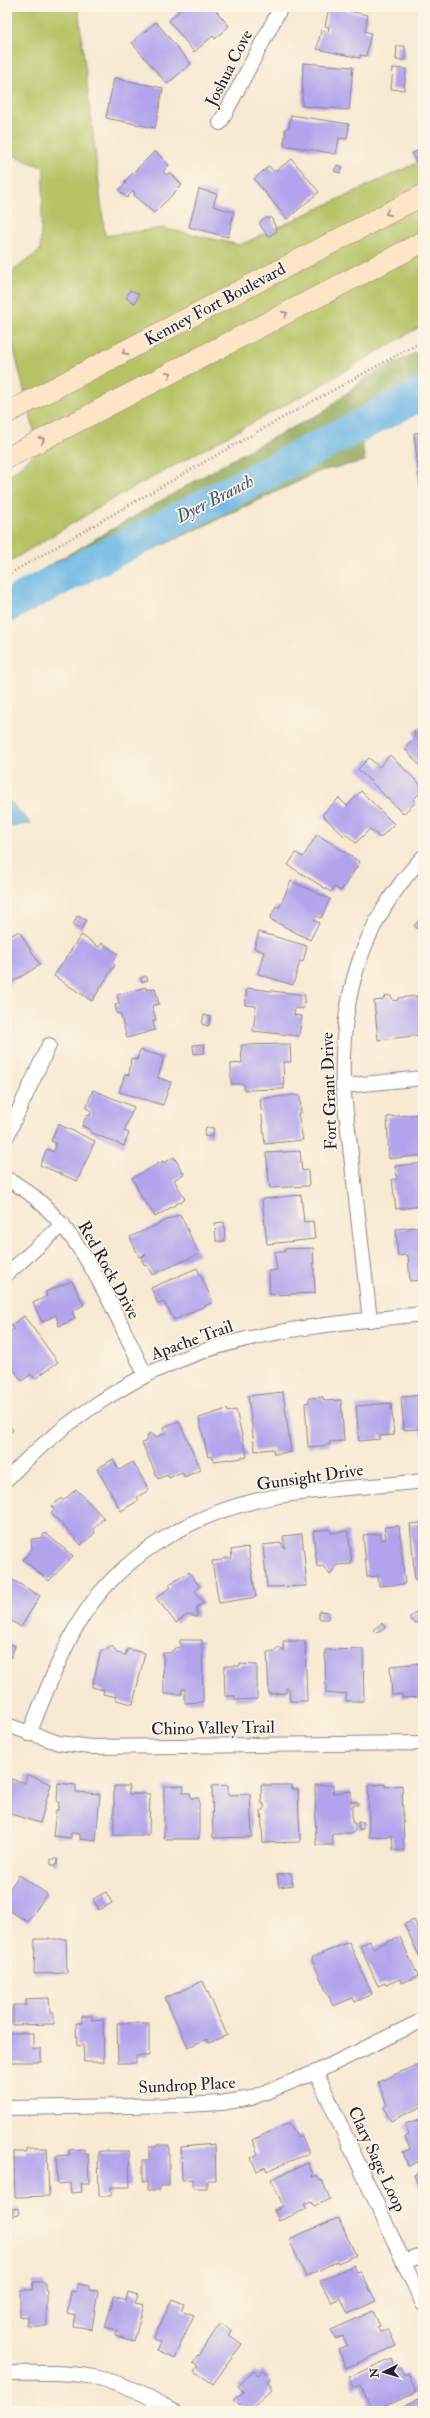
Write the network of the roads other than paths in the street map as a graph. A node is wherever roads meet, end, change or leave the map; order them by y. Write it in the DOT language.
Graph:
graph roads {
  1 [pos="280,7"];
  2 [pos="220,123"];
  3 [pos="423,195"];
  4 [pos="423,242"];
  5 [pos="7,413"];
  6 [pos="7,458"];
  7 [pos="423,857"];
  8 [pos="50,1045"];
  9 [pos="423,1078"];
  10 [pos="343,1086"];
  11 [pos="7,1136"];
  12 [pos="7,1179"];
  13 [pos="63,1224"];
  14 [pos="7,1274"];
  15 [pos="423,1314"];
  16 [pos="370,1320"];
  17 [pos="146,1376"];
  18 [pos="7,1479"];
  19 [pos="423,1481"];
  20 [pos="7,1725"];
  21 [pos="29,1734"];
  22 [pos="423,1743"];
  23 [pos="423,2020"];
  24 [pos="316,2072"];
  25 [pos="7,2108"];
  26 [pos="423,2255"];
  27 [pos="404,2262"];
  28 [pos="423,2304"];
  29 [pos="7,2373"];
  30 [pos="173,2411"];
  1 -- 2 [label="street, Joshua Cove"];
  3 -- 5 [label="main road, Kenney Fort Boulevard, one-way"];
  6 -- 4 [label="main road, one-way"];
  7 -- 10 [label="street, Fort Grant Drive"];
  8 -- 11 [label="street"];
  9 -- 10 [label="street"];
  10 -- 16 [label="street, Fort Grant Drive"];
  12 -- 13 [label="street, Red Rock Drive"];
  13 -- 14 [label="street"];
  13 -- 17 [label="street, Red Rock Drive"];
  15 -- 16 [label="street, Apache Trail"];
  16 -- 17 [label="street, Apache Trail"];
  17 -- 18 [label="street, Apache Trail"];
  19 -- 21 [label="street, Gunsight Drive"];
  20 -- 21 [label="street, Chino Valley Trail"];
  21 -- 22 [label="street, Chino Valley Trail"];
  23 -- 24 [label="street, Sundrop Place"];
  24 -- 25 [label="street, Sundrop Place"];
  24 -- 27 [label="street, Clary Sage Loop"];
  26 -- 27 [label="street"];
  27 -- 28 [label="street, Clary Sage Loop"];
  29 -- 30 [label="street"];
}
